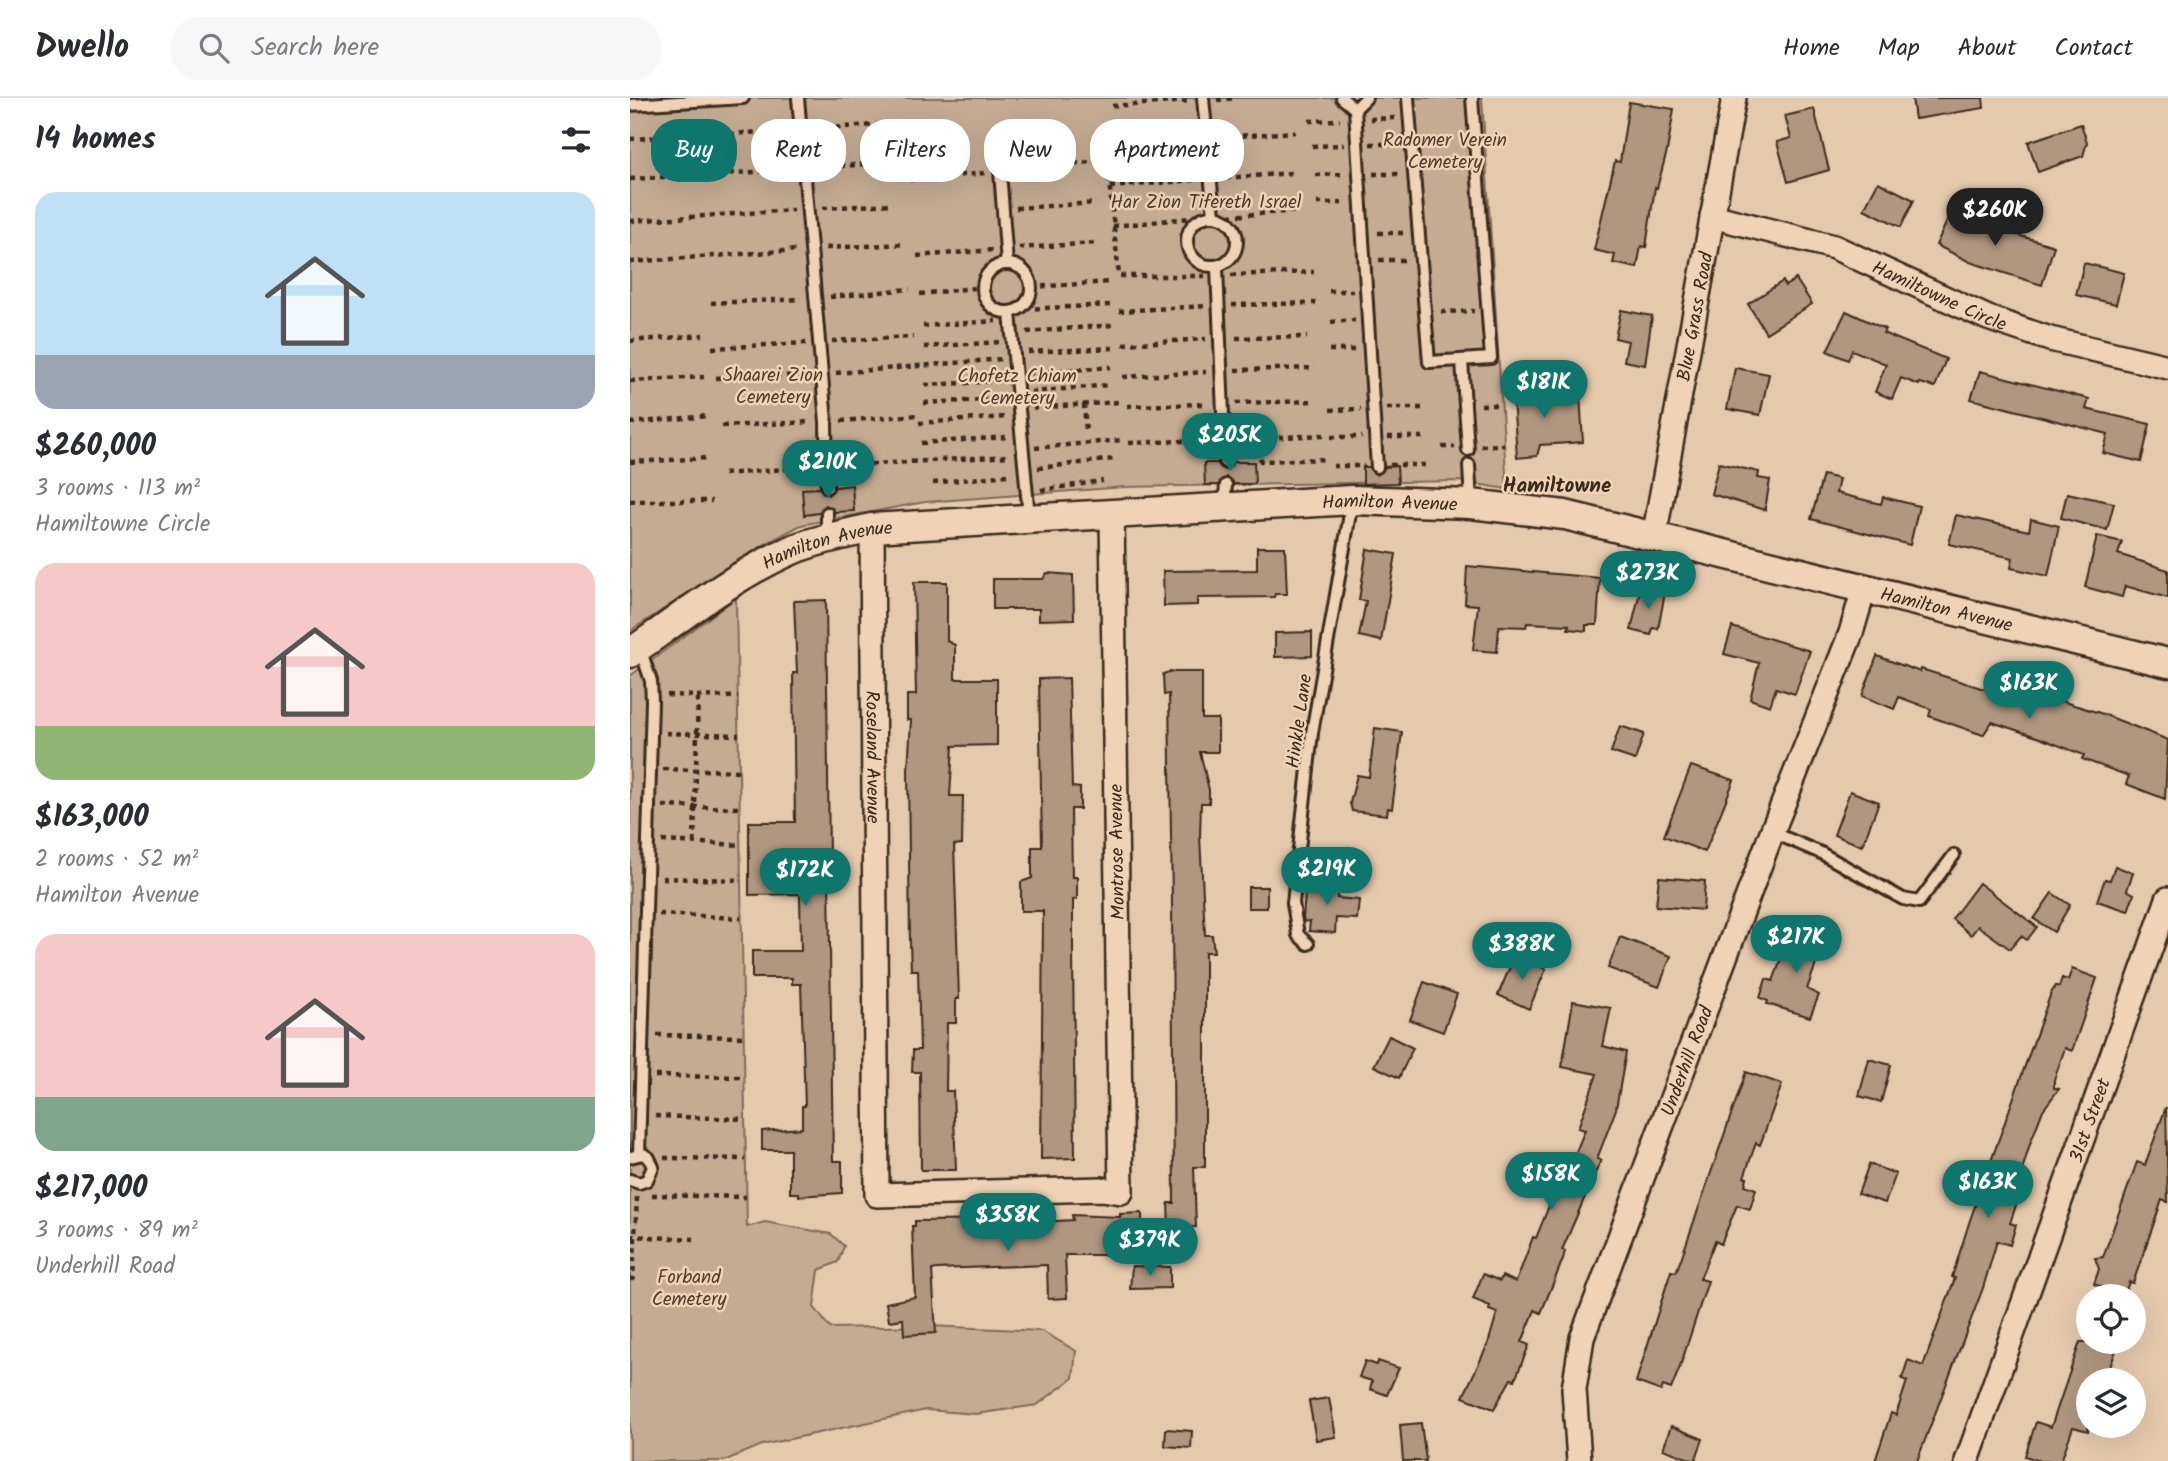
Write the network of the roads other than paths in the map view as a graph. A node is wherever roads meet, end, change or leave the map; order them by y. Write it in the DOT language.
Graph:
graph roads {
  1 [pos="743,98"];
  2 [pos="798,98"];
  3 [pos="1342,98"];
  4 [pos="1366,98"];
  5 [pos="1408,98"];
  6 [pos="1472,98"];
  7 [pos="1734,98"];
  8 [pos="1203,99"];
  9 [pos="630,105"];
  10 [pos="1355,109"];
  11 [pos="1001,182"];
  12 [pos="1212,216"];
  13 [pos="1712,216"];
  14 [pos="1007,264"];
  15 [pos="1217,272"];
  16 [pos="1014,314"];
  17 [pos="1462,361"];
  18 [pos="2168,367"];
  19 [pos="1468,450"];
  20 [pos="1225,462"];
  21 [pos="1469,465"];
  22 [pos="1377,467"];
  23 [pos="827,487"];
  24 [pos="1369,498"];
  25 [pos="1471,504"];
  26 [pos="1112,513"];
  27 [pos="1028,517"];
  28 [pos="872,528"];
  29 [pos="1654,537"];
  30 [pos="1864,589"];
  31 [pos="635,650"];
  32 [pos="2168,663"];
  33 [pos="1772,832"];
  34 [pos="1954,855"];
  35 [pos="2168,899"];
  36 [pos="1308,944"];
  37 [pos="639,1156"];
  38 [pos="634,1182"];
  39 [pos="877,1195"];
  40 [pos="1579,1461"];
  41 [pos="1967,1461"];
  1 -- 9 [label="lane"];
  2 -- 23 [label="lane"];
  3 -- 10 [label="lane"];
  4 -- 10 [label="lane"];
  5 -- 17 [label="lane"];
  6 -- 17 [label="lane"];
  7 -- 13 [label="street, Blue Grass Road"];
  8 -- 12 [label="lane"];
  10 -- 22 [label="lane"];
  11 -- 14 [label="lane"];
  12 -- 15 [label="lane"];
  12 -- 15 [label="lane"];
  13 -- 18 [label="street, Hamiltowne Circle"];
  13 -- 29 [label="street, Blue Grass Road"];
  14 -- 16 [label="lane"];
  14 -- 16 [label="lane"];
  15 -- 20 [label="lane"];
  16 -- 27 [label="lane"];
  17 -- 19 [label="lane"];
  21 -- 25 [label="lane"];
  24 -- 25 [label="street, Hamilton Avenue"];
  24 -- 26 [label="street, Hamilton Avenue"];
  24 -- 36 [label="lane, Hinkle Lane"];
  25 -- 29 [label="street, Hamilton Avenue"];
  26 -- 27 [label="street, Hamilton Avenue"];
  26 -- 39 [label="street, Montrose Avenue"];
  27 -- 28 [label="street, Hamilton Avenue"];
  28 -- 31 [label="street, Hamilton Avenue"];
  28 -- 39 [label="street, Roseland Avenue"];
  29 -- 30 [label="street, Hamilton Avenue"];
  30 -- 32 [label="street, Hamilton Avenue"];
  30 -- 33 [label="street, Underhill Road"];
  31 -- 37 [label="lane"];
  33 -- 34 [label="lane"];
  33 -- 40 [label="street, Underhill Road"];
  35 -- 41 [label="street, 31st Street"];
  37 -- 38 [label="lane"];
}
